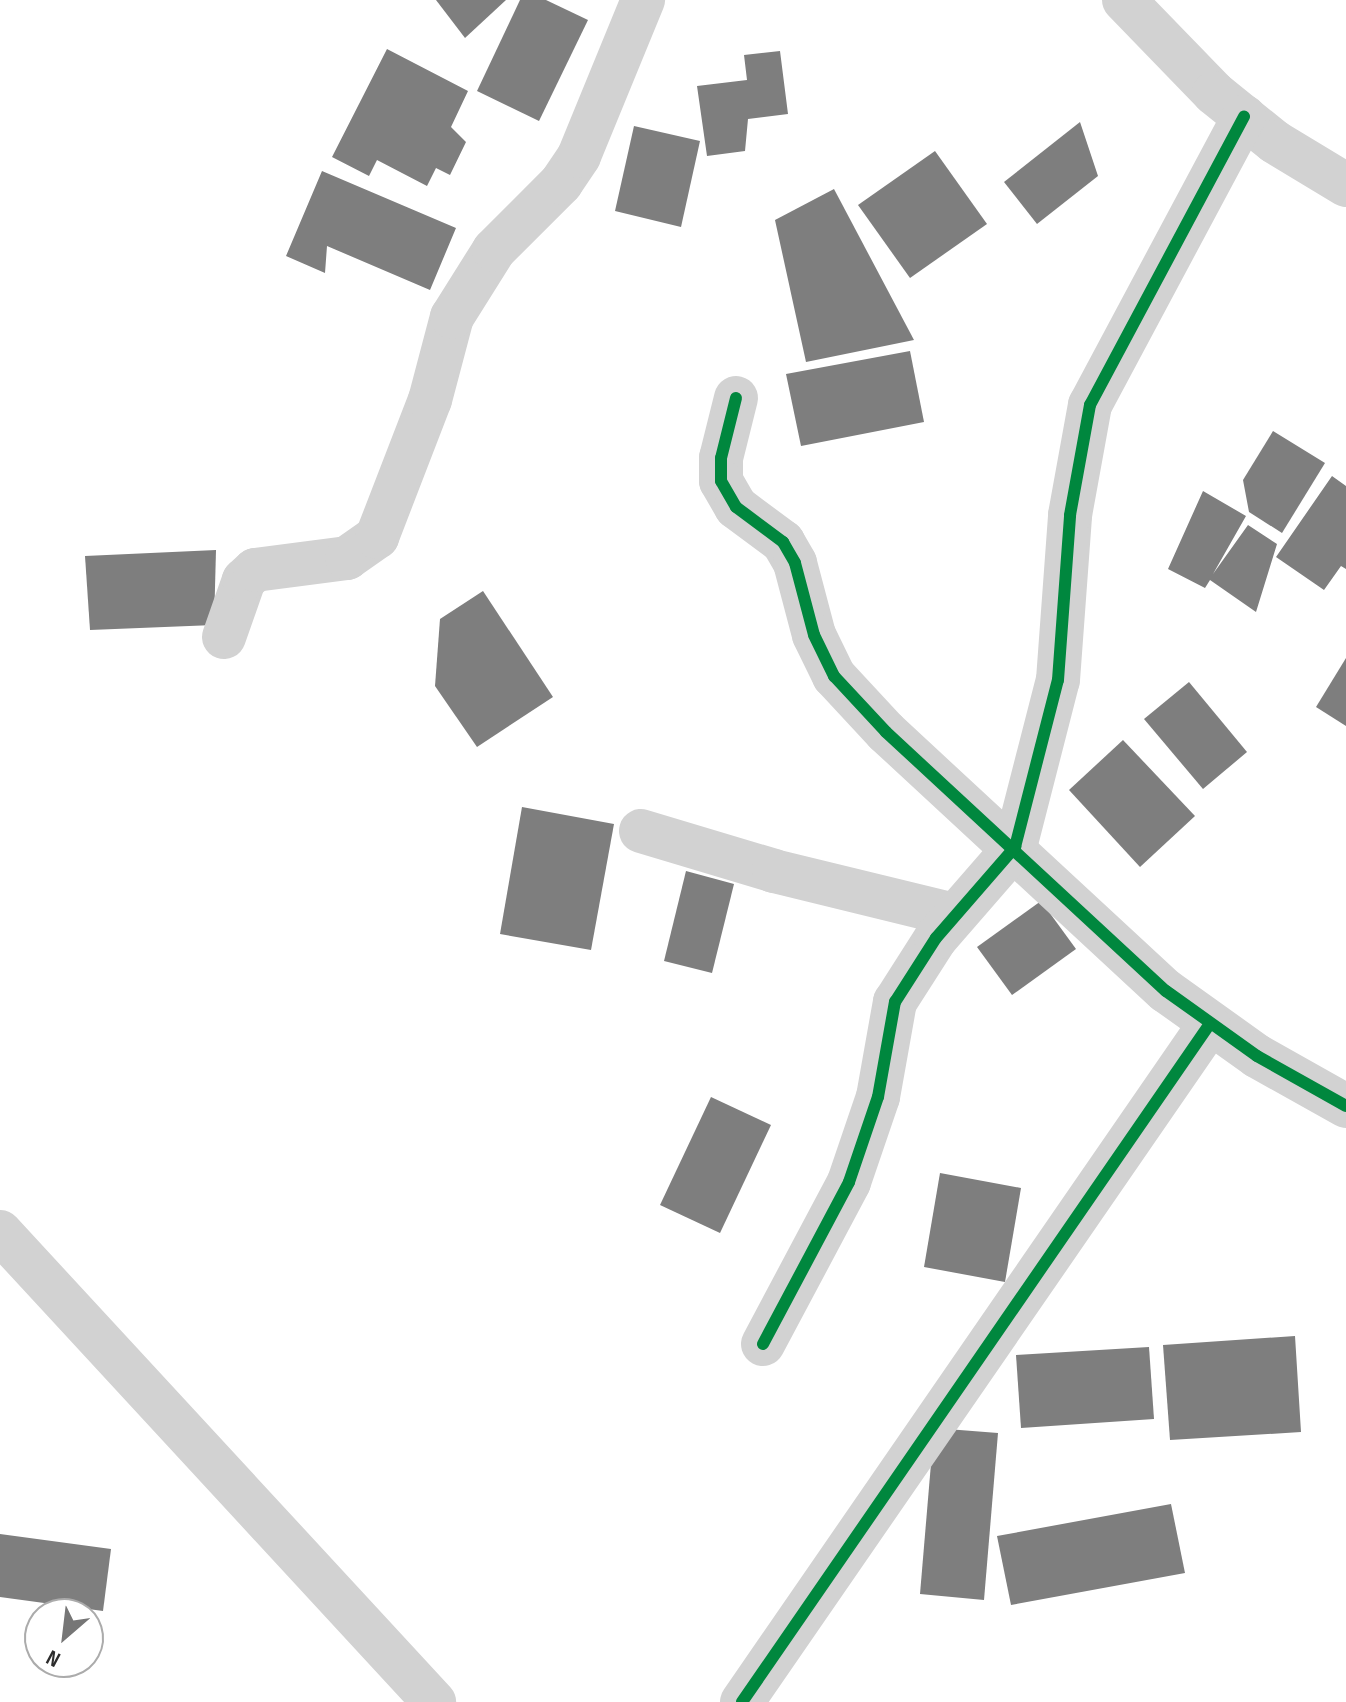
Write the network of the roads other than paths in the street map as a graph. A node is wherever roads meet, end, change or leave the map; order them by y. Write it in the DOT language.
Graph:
graph roads {
  1 [pos="643,0"];
  2 [pos="1124,0"];
  3 [pos="1244,117"];
  4 [pos="1346,185"];
  5 [pos="736,398"];
  6 [pos="224,637"];
  7 [pos="641,831"];
  8 [pos="1015,847"];
  9 [pos="955,915"];
  10 [pos="1209,1025"];
  11 [pos="1346,1106"];
  12 [pos="0,1232"];
  13 [pos="763,1344"];
  14 [pos="434,1702"];
  15 [pos="742,1702"];
  1 -- 6 [label="street"];
  2 -- 3 [label="street"];
  3 -- 4 [label="street"];
  3 -- 8 [label="street"];
  5 -- 8 [label="street"];
  7 -- 9 [label="street"];
  8 -- 9 [label="street"];
  8 -- 10 [label="street"];
  9 -- 13 [label="street"];
  10 -- 11 [label="street"];
  10 -- 15 [label="street"];
  12 -- 14 [label="street"];
}
